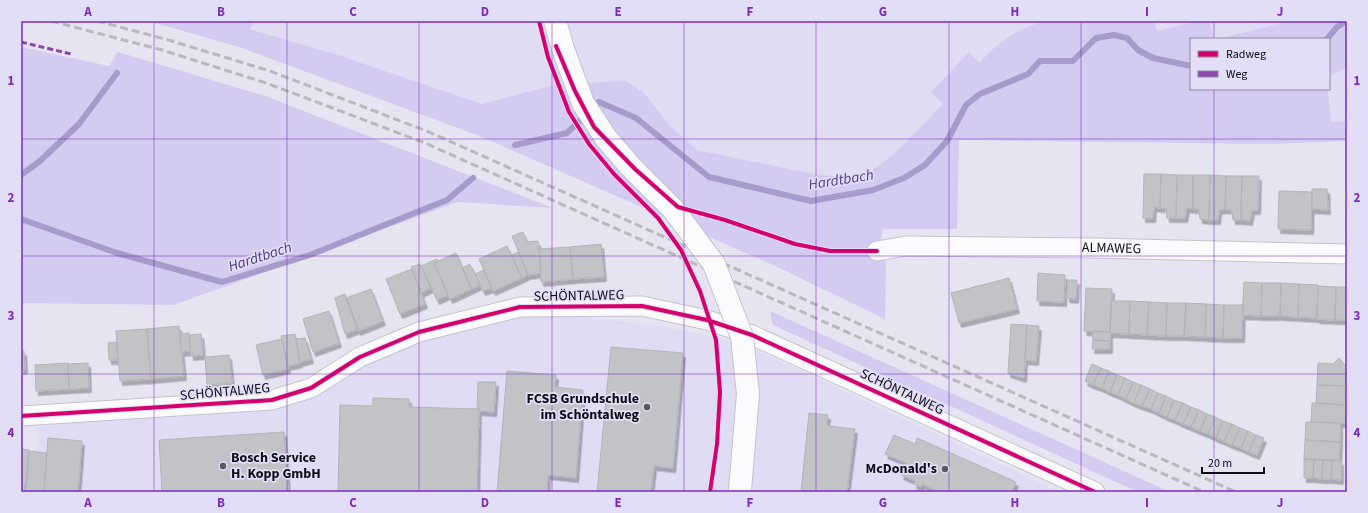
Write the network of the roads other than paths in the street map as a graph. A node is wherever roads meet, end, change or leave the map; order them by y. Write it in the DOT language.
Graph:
graph roads {
  1 [pos="555,21"];
  2 [pos="877,251"];
  3 [pos="1347,254"];
  4 [pos="21,416"];
  5 [pos="740,490"];
  6 [pos="1095,492"];
  1 -- 5 [label="main road, bridge"];
  2 -- 3 [label="street, ALMAWEG"];
  4 -- 6 [label="street, SCHÖNTALWEG"];
}
